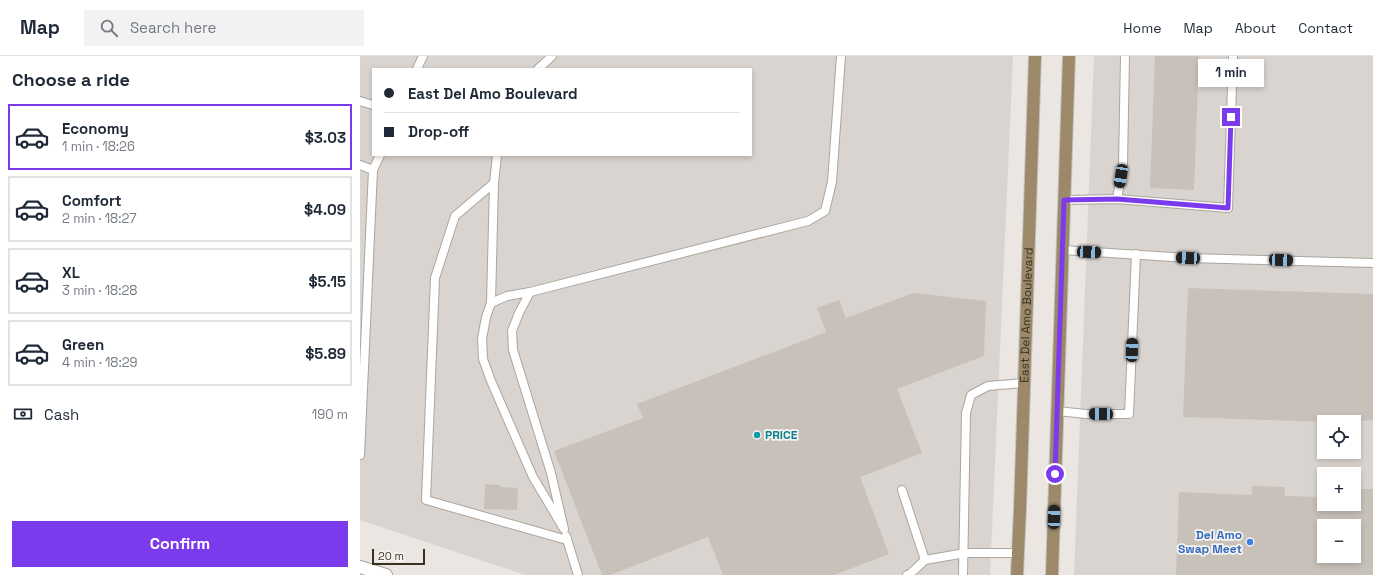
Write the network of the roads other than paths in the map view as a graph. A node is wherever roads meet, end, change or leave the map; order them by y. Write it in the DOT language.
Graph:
graph roads {
  1 [pos="423,56"];
  2 [pos="552,56"];
  3 [pos="841,56"];
  4 [pos="1035,56"];
  5 [pos="1069,56"];
  6 [pos="1125,56"];
  7 [pos="1233,56"];
  8 [pos="417,68"];
  9 [pos="539,68"];
  10 [pos="360,101"];
  11 [pos="372,105"];
  12 [pos="380,156"];
  13 [pos="497,156"];
  14 [pos="360,166"];
  15 [pos="373,170"];
  16 [pos="494,183"];
  17 [pos="1117,199"];
  18 [pos="1064,200"];
  19 [pos="1063,250"];
  20 [pos="1136,254"];
  21 [pos="1373,263"];
  22 [pos="530,292"];
  23 [pos="491,303"];
  24 [pos="1024,383"];
  25 [pos="1057,411"];
  26 [pos="360,455"];
  27 [pos="902,490"];
  28 [pos="564,529"];
  29 [pos="567,540"];
  30 [pos="965,553"];
  31 [pos="1018,553"];
  32 [pos="925,560"];
  33 [pos="360,566"];
  34 [pos="386,575"];
  35 [pos="578,575"];
  36 [pos="909,575"];
  37 [pos="963,575"];
  38 [pos="1017,575"];
  39 [pos="1052,575"];
  1 -- 8 [label="lane"];
  2 -- 9 [label="lane"];
  3 -- 22 [label="lane"];
  4 -- 24 [label="main road, East Del Amo Boulevard"];
  5 -- 18 [label="main road"];
  6 -- 17 [label="lane"];
  7 -- 17 [label="lane"];
  10 -- 11 [label="lane"];
  12 -- 15 [label="lane"];
  13 -- 16 [label="lane"];
  14 -- 15 [label="lane"];
  15 -- 26 [label="lane"];
  16 -- 23 [label="lane"];
  16 -- 29 [label="lane"];
  17 -- 18 [label="lane"];
  18 -- 19 [label="main road"];
  19 -- 20 [label="lane"];
  19 -- 25 [label="main road"];
  20 -- 21 [label="lane"];
  20 -- 25 [label="lane"];
  22 -- 23 [label="lane"];
  22 -- 28 [label="lane"];
  23 -- 28 [label="lane"];
  24 -- 30 [label="lane"];
  24 -- 31 [label="main road, East Del Amo Boulevard"];
  25 -- 39 [label="main road"];
  27 -- 32 [label="lane"];
  28 -- 29 [label="lane"];
  29 -- 35 [label="lane"];
  30 -- 31 [label="lane"];
  30 -- 32 [label="lane"];
  30 -- 37 [label="lane"];
  31 -- 38 [label="main road, East Del Amo Boulevard"];
  32 -- 36 [label="lane"];
  33 -- 34 [label="main road"];
}
